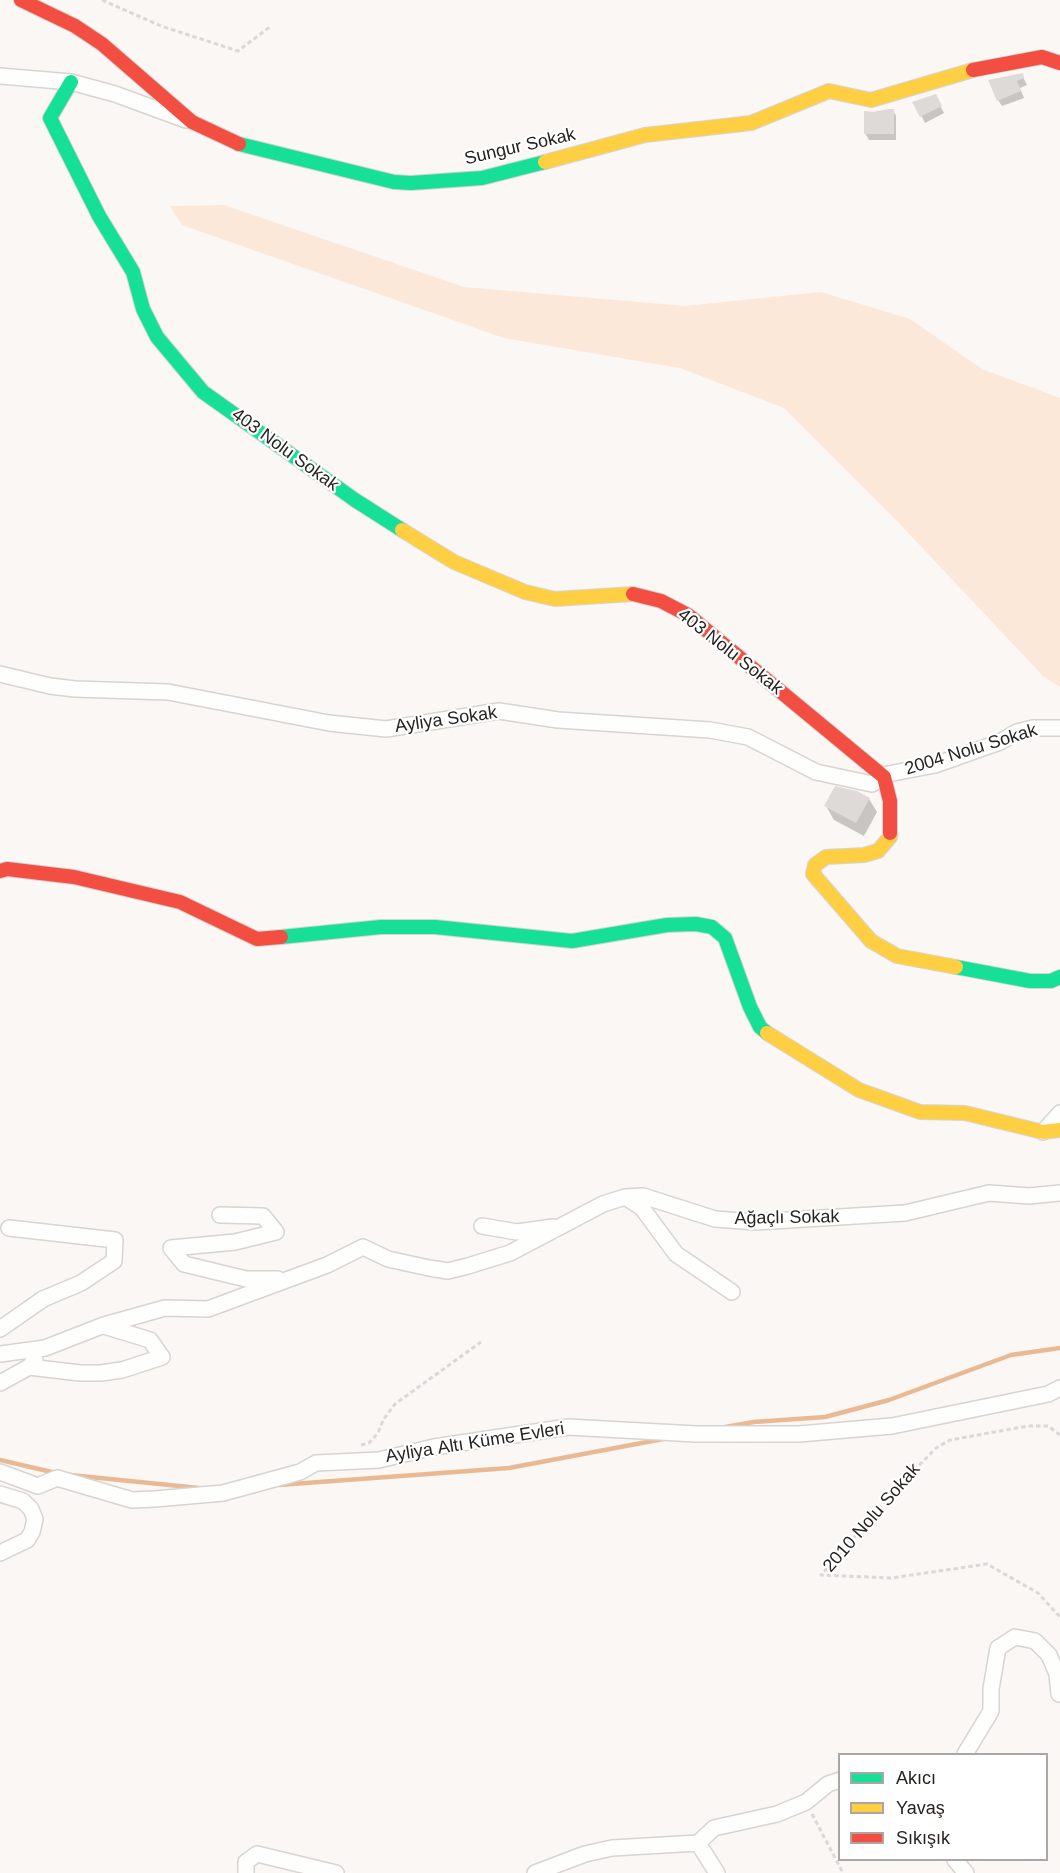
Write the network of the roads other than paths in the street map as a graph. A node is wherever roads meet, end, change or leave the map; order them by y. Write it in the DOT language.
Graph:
graph roads {
  1 [pos="21,0"];
  2 [pos="1060,63"];
  3 [pos="0,76"];
  4 [pos="71,82"];
  5 [pos="192,122"];
  6 [pos="0,674"];
  7 [pos="1060,728"];
  8 [pos="884,777"];
  9 [pos="0,871"];
  10 [pos="1060,977"];
  11 [pos="1060,1113"];
  12 [pos="1060,1130"];
  13 [pos="1043,1132"];
  14 [pos="1060,1193"];
  15 [pos="625,1197"];
  16 [pos="220,1215"];
  17 [pos="567,1224"];
  18 [pos="482,1226"];
  19 [pos="9,1228"];
  20 [pos="286,1278"];
  21 [pos="732,1292"];
  22 [pos="104,1325"];
  23 [pos="0,1329"];
  24 [pos="45,1348"];
  25 [pos="0,1354"];
  26 [pos="29,1367"];
  27 [pos="0,1383"];
  28 [pos="1060,1388"];
  29 [pos="0,1472"];
  30 [pos="0,1494"];
  31 [pos="0,1553"];
  32 [pos="1059,1694"];
  33 [pos="966,1753"];
  34 [pos="838,1781"];
  35 [pos="699,1843"];
  36 [pos="956,1861"];
  37 [pos="246,1873"];
  38 [pos="336,1873"];
  39 [pos="535,1873"];
  40 [pos="717,1873"];
  41 [pos="966,1873"];
  1 -- 5 [label="street, Sungur Sokak"];
  2 -- 5 [label="street, Sungur Sokak"];
  3 -- 4 [label="street"];
  4 -- 5 [label="street"];
  4 -- 8 [label="street, 403 Nolu Sokak"];
  6 -- 8 [label="street, Ayliya Sokak"];
  7 -- 8 [label="street, 2004 Nolu Sokak"];
  8 -- 10 [label="street"];
  9 -- 13 [label="street"];
  11 -- 13 [label="street"];
  12 -- 13 [label="street"];
  14 -- 15 [label="street, Ağaçlı Sokak"];
  15 -- 17 [label="street, Ağaçlı Sokak"];
  15 -- 21 [label="street"];
  16 -- 20 [label="street"];
  17 -- 18 [label="street"];
  17 -- 20 [label="street, Ağaçlı Sokak"];
  19 -- 23 [label="street"];
  20 -- 22 [label="street"];
  22 -- 24 [label="street"];
  22 -- 26 [label="street"];
  24 -- 25 [label="street"];
  24 -- 26 [label="street"];
  26 -- 27 [label="street"];
  28 -- 29 [label="street, Ayliya Altı Küme Evleri"];
  30 -- 31 [label="street"];
  32 -- 33 [label="street"];
  34 -- 35 [label="street"];
  35 -- 39 [label="street"];
  35 -- 40 [label="street"];
  36 -- 41 [label="street"];
  37 -- 38 [label="street"];
}
